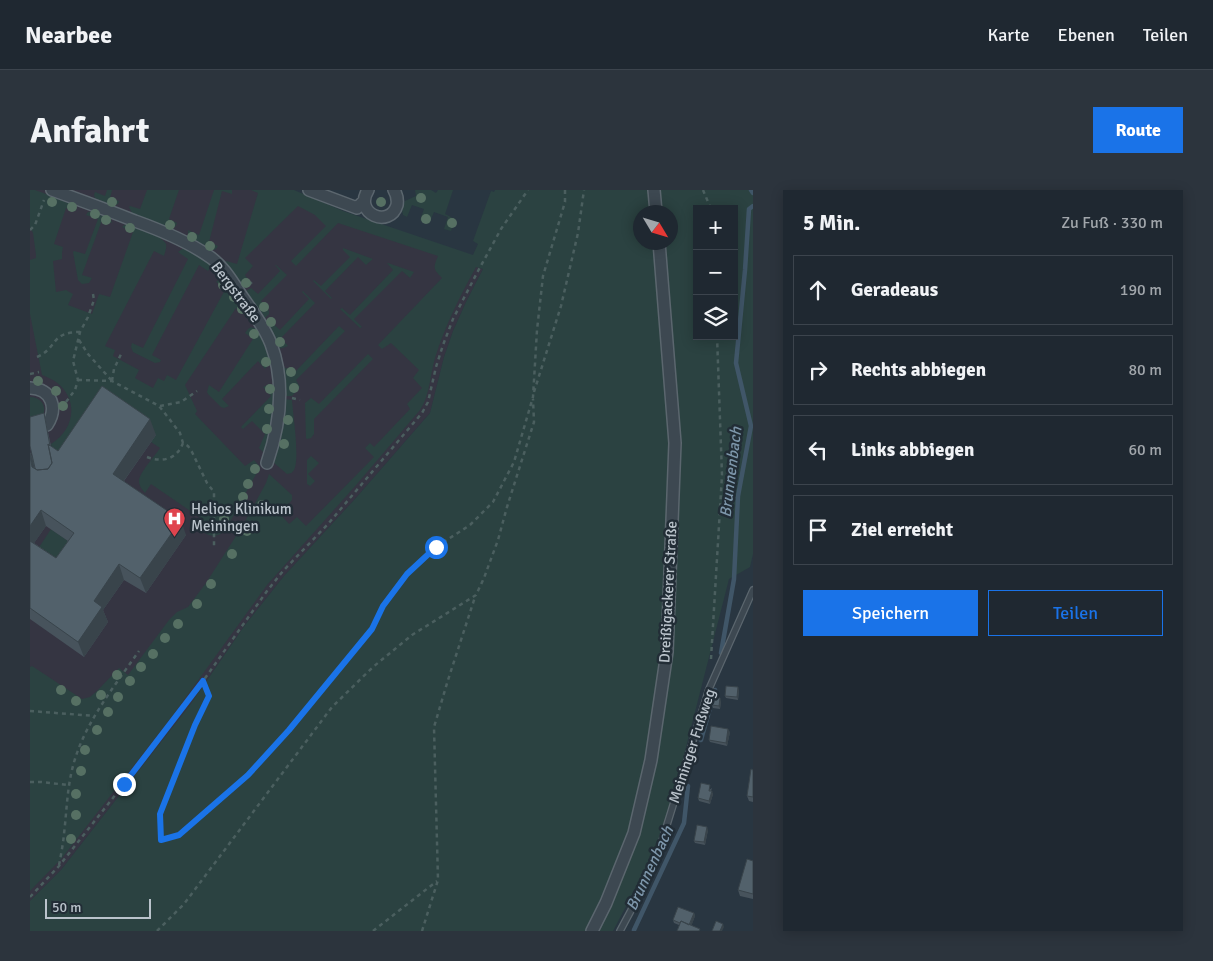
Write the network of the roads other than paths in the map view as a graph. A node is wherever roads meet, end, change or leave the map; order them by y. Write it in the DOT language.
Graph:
graph roads {
  1 [pos="309,190"];
  2 [pos="394,190"];
  3 [pos="654,190"];
  4 [pos="48,194"];
  5 [pos="366,196"];
  6 [pos="655,205"];
  7 [pos="660,250"];
  8 [pos="30,388"];
  9 [pos="47,425"];
  10 [pos="267,464"];
  11 [pos="753,590"];
  12 [pos="592,931"];
  13 [pos="620,931"];
  1 -- 5 [label="street"];
  2 -- 5 [label="street"];
  3 -- 6 [label="street"];
  4 -- 10 [label="street, Bergstraße"];
  7 -- 12 [label="street, Dreißigackerer Straße"];
  8 -- 9 [label="street"];
  11 -- 13 [label="lane, Meininger Fußweg"];
}
